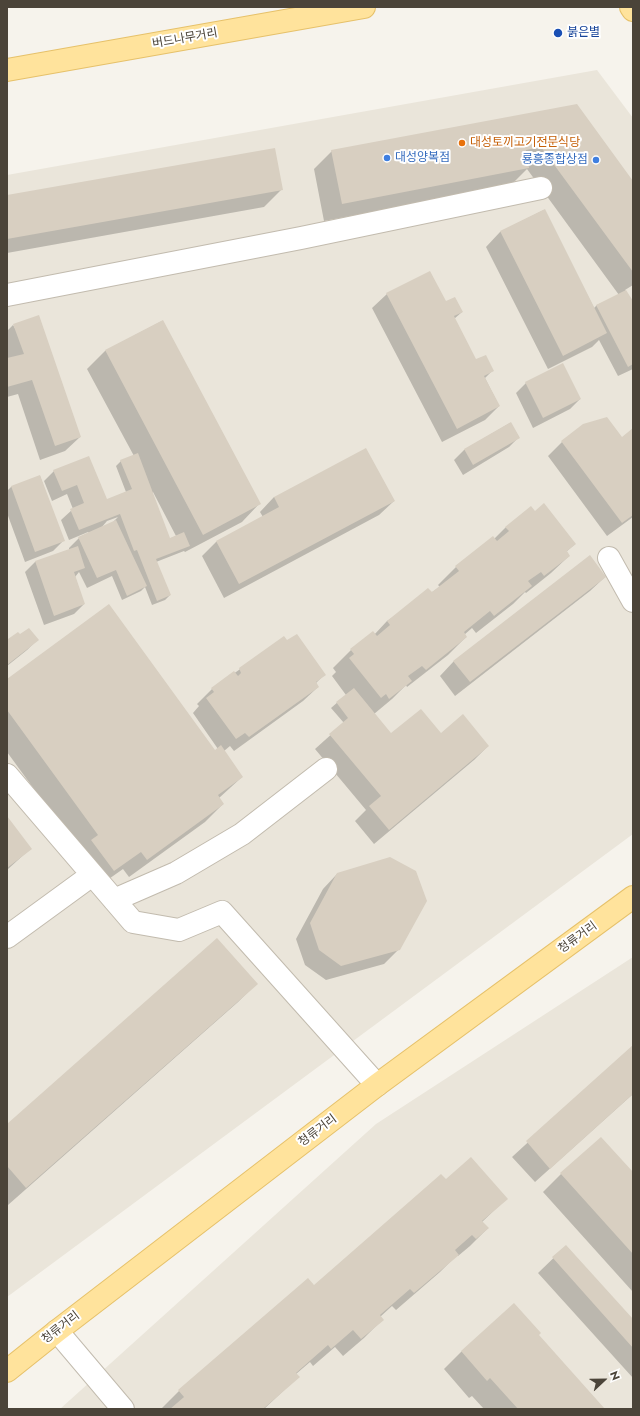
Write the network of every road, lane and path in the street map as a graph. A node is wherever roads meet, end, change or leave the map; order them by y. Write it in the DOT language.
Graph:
graph roads {
  1 [pos="364,7"];
  2 [pos="631,7"];
  3 [pos="633,10"];
  4 [pos="7,70"];
  5 [pos="541,188"];
  6 [pos="7,295"];
  7 [pos="609,558"];
  8 [pos="633,601"];
  9 [pos="326,769"];
  10 [pos="7,775"];
  11 [pos="92,875"];
  12 [pos="633,897"];
  13 [pos="114,900"];
  14 [pos="7,937"];
  15 [pos="377,1085"];
  16 [pos="57,1331"];
  17 [pos="7,1371"];
  18 [pos="123,1409"];
  1 -- 4 [label="main road, 버드나무거리"];
  2 -- 3 [label="main road"];
  5 -- 6 [label="street"];
  7 -- 8 [label="street"];
  9 -- 13 [label="street"];
  10 -- 11 [label="street"];
  11 -- 13 [label="street"];
  11 -- 14 [label="street"];
  12 -- 15 [label="main road, 청류거리"];
  13 -- 15 [label="street"];
  15 -- 16 [label="main road, 청류거리"];
  16 -- 17 [label="main road, 청류거리"];
  16 -- 18 [label="street"];
}
